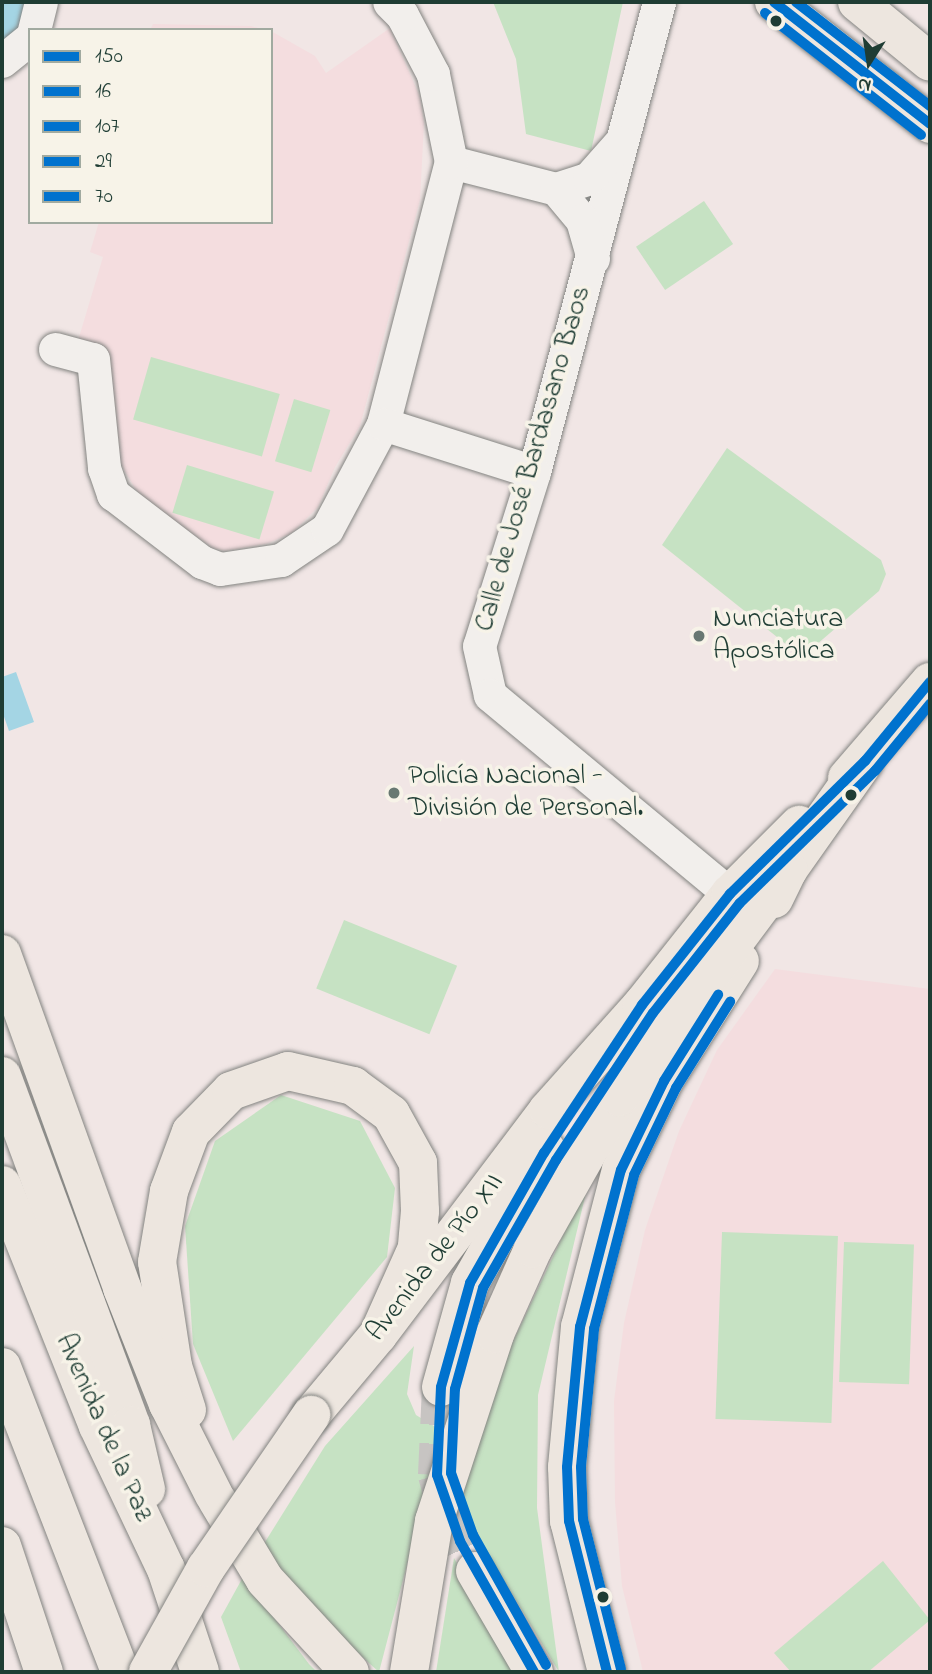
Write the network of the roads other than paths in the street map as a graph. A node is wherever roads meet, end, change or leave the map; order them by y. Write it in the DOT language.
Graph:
graph roads {
  1 [pos="41,2"];
  2 [pos="389,2"];
  3 [pos="659,2"];
  4 [pos="774,2"];
  5 [pos="857,2"];
  6 [pos="34,28"];
  7 [pos="28,40"];
  8 [pos="2,61"];
  9 [pos="930,62"];
  10 [pos="930,124"];
  11 [pos="624,139"];
  12 [pos="451,162"];
  13 [pos="556,189"];
  14 [pos="593,258"];
  15 [pos="55,349"];
  16 [pos="383,424"];
  17 [pos="534,472"];
  18 [pos="930,682"];
  19 [pos="865,761"];
  20 [pos="788,870"];
  21 [pos="730,894"];
  22 [pos="2,954"];
  23 [pos="642,1005"];
  24 [pos="2,1076"];
  25 [pos="2,1185"];
  26 [pos="378,1335"];
  27 [pos="2,1367"];
  28 [pos="441,1387"];
  29 [pos="214,1495"];
  30 [pos="2,1546"];
  31 [pos="166,1569"];
  32 [pos="475,1571"];
  33 [pos="44,1672"];
  34 [pos="120,1672"];
  35 [pos="148,1672"];
  36 [pos="200,1672"];
  37 [pos="349,1672"];
  38 [pos="409,1672"];
  39 [pos="534,1672"];
  40 [pos="607,1672"];
  1 -- 6 [label="street"];
  2 -- 12 [label="street"];
  3 -- 11 [label="street, Calle de José Bardasano Baos"];
  4 -- 10 [label="main road"];
  5 -- 9 [label="main road"];
  7 -- 8 [label="street"];
  11 -- 13 [label="street"];
  11 -- 14 [label="street, Calle de José Bardasano Baos"];
  12 -- 13 [label="street"];
  12 -- 16 [label="street"];
  13 -- 14 [label="street"];
  14 -- 17 [label="street, Calle de José Bardasano Baos"];
  15 -- 16 [label="street"];
  16 -- 17 [label="street"];
  17 -- 21 [label="street, Calle de José Bardasano Baos"];
  18 -- 19 [label="main road, Avenida de Pío XII"];
  19 -- 20 [label="main road, Avenida de Pío XII"];
  19 -- 21 [label="main road, Avenida de Pío XII"];
  20 -- 38 [label="main road"];
  20 -- 40 [label="main road, Avenida de Pío XII"];
  21 -- 23 [label="main road, Avenida de Pío XII"];
  22 -- 29 [label="main road"];
  23 -- 26 [label="main road, Avenida de Pío XII"];
  23 -- 28 [label="main road, Avenida de Pío XII"];
  24 -- 31 [label="main road"];
  25 -- 31 [label="main road, Avenida de la Paz"];
  26 -- 29 [label="main road"];
  26 -- 35 [label="main road, Avenida de Pío XII, bridge"];
  27 -- 34 [label="main road"];
  29 -- 37 [label="main road"];
  30 -- 33 [label="main road"];
  31 -- 36 [label="main road, Avenida de la Paz"];
  32 -- 39 [label="main road"];
}
